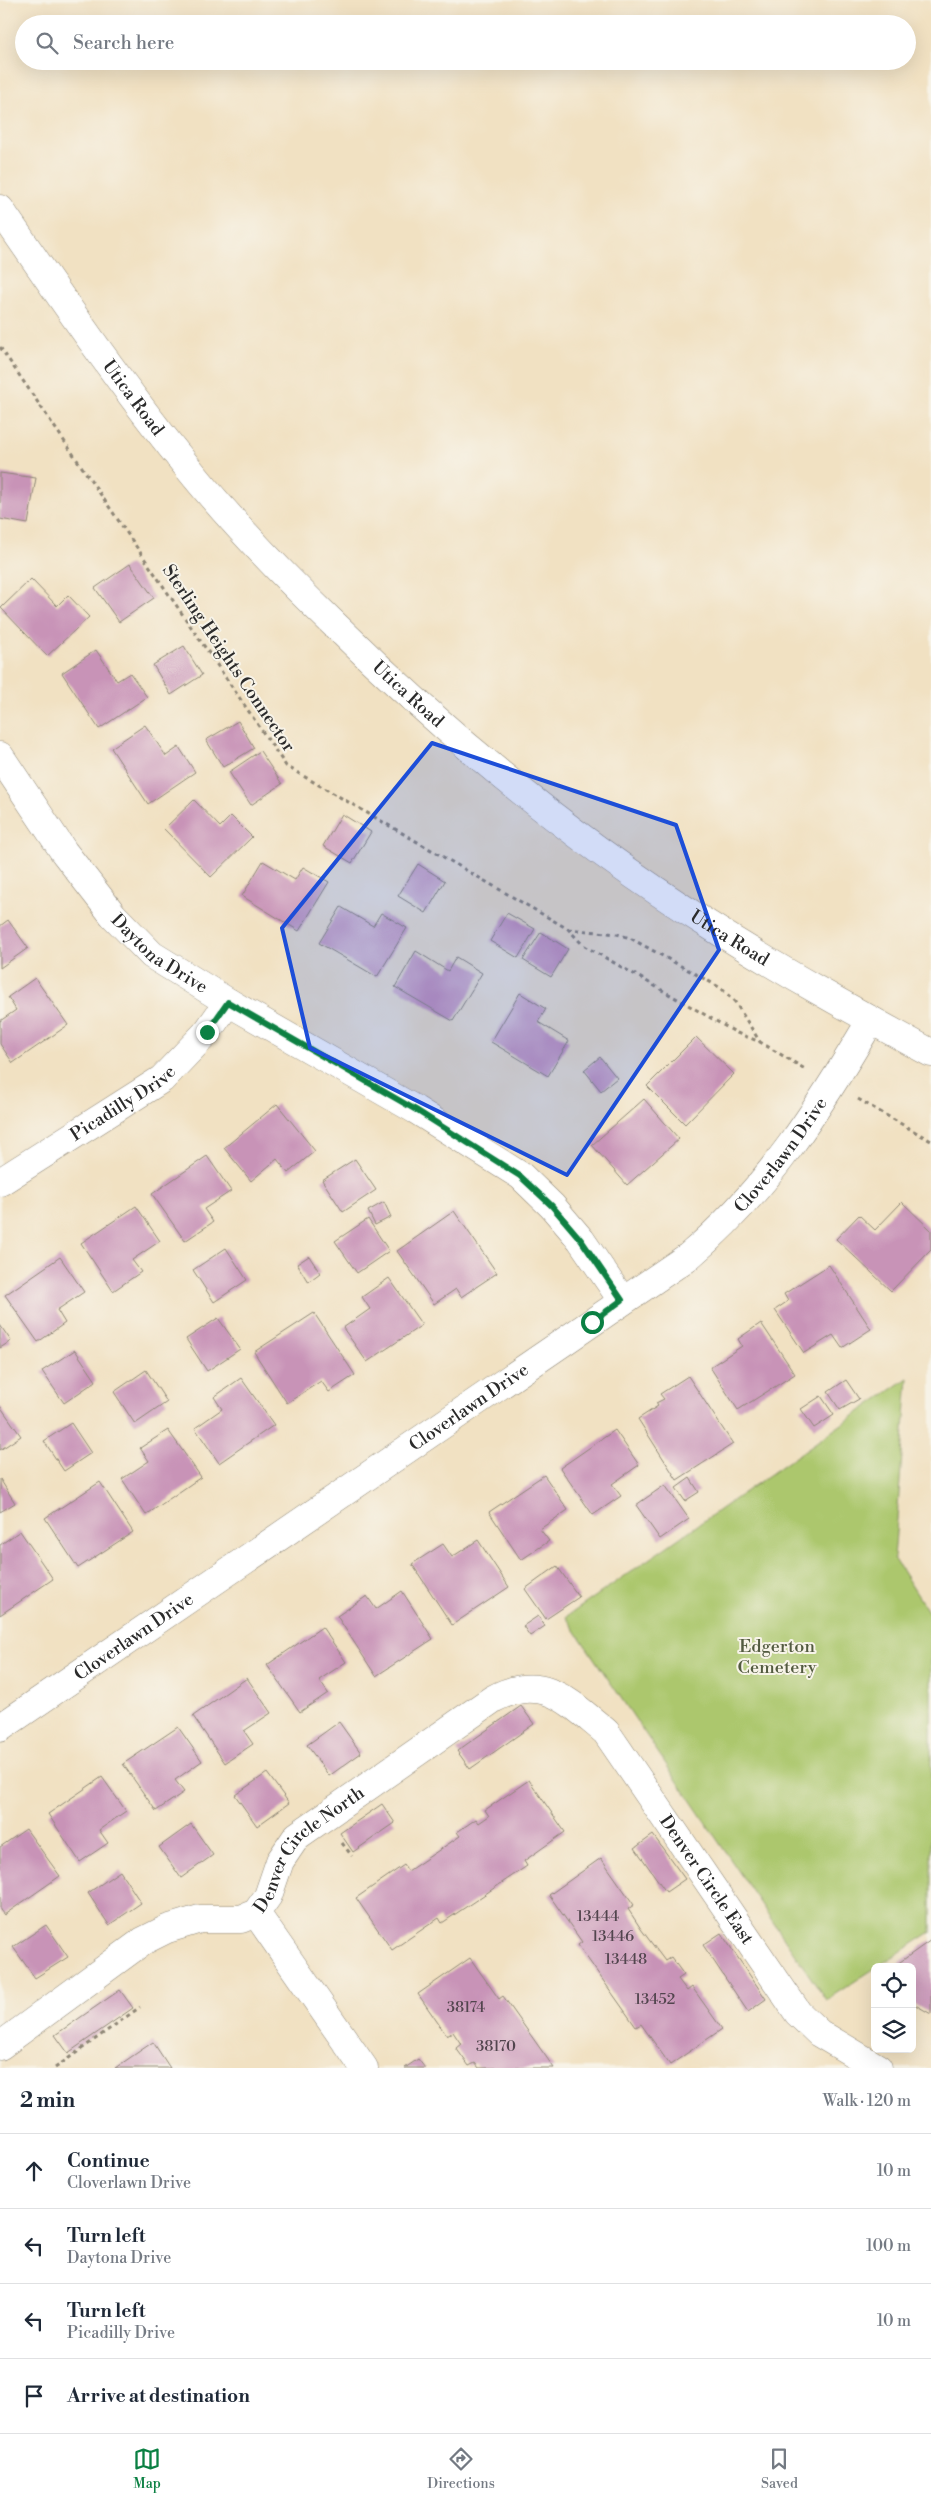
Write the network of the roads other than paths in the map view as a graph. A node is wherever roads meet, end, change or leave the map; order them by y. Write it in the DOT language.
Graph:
graph roads {
  1 [pos="0,208"];
  2 [pos="0,756"];
  3 [pos="228,1002"];
  4 [pos="871,1020"];
  5 [pos="931,1053"];
  6 [pos="0,1182"];
  7 [pos="622,1300"];
  8 [pos="539,1689"];
  9 [pos="0,1728"];
  10 [pos="256,1913"];
  11 [pos="0,2046"];
  12 [pos="364,2068"];
  13 [pos="878,2068"];
  1 -- 4 [label="street, Utica Road"];
  2 -- 3 [label="street, Daytona Drive"];
  3 -- 6 [label="street, Picadilly Drive"];
  3 -- 7 [label="street, Daytona Drive"];
  4 -- 5 [label="street, Utica Road"];
  4 -- 7 [label="street, Cloverlawn Drive"];
  7 -- 9 [label="street, Cloverlawn Drive"];
  8 -- 10 [label="street, Denver Circle North"];
  8 -- 13 [label="street, Denver Circle East"];
  10 -- 11 [label="street, Denver Circle North"];
  10 -- 12 [label="street"];
}
